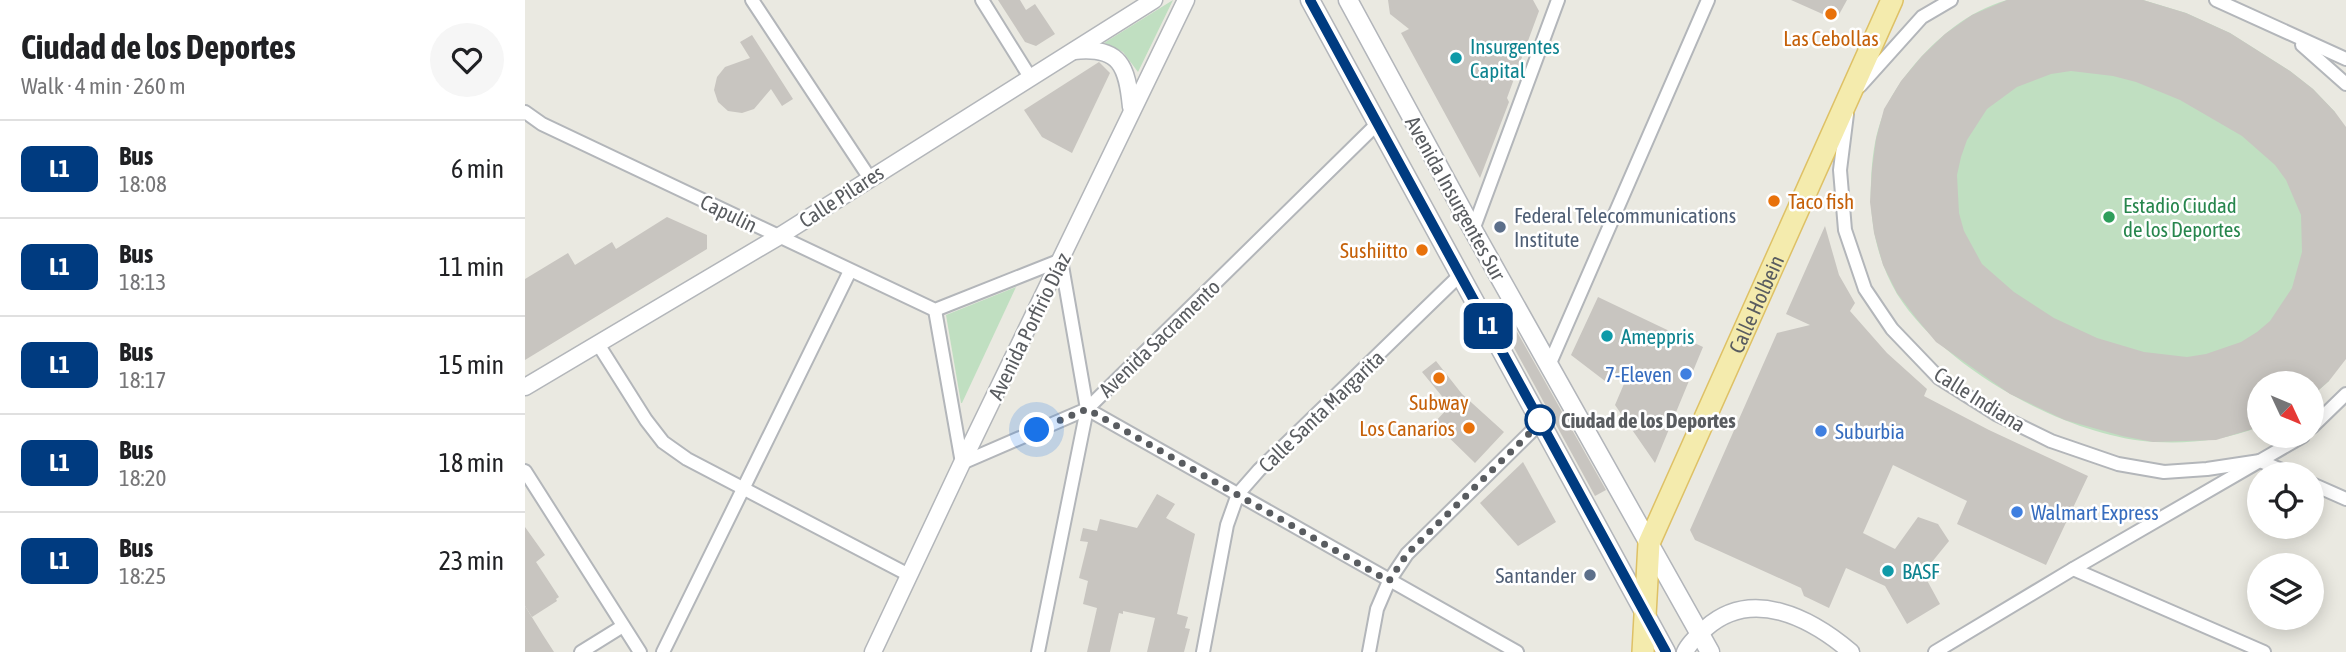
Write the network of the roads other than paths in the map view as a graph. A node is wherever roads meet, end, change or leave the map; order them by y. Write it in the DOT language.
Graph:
graph roads {
  1 [pos="752,0"];
  2 [pos="982,0"];
  3 [pos="1154,0"];
  4 [pos="1186,0"];
  5 [pos="1310,0"];
  6 [pos="1347,0"];
  7 [pos="1558,0"];
  8 [pos="1708,0"];
  9 [pos="1951,0"];
  10 [pos="2216,0"];
  11 [pos="1890,1"];
  12 [pos="2287,32"];
  13 [pos="1068,52"];
  14 [pos="2346,59"];
  15 [pos="1030,77"];
  16 [pos="2346,84"];
  17 [pos="1850,98"];
  18 [pos="1132,108"];
  19 [pos="525,112"];
  20 [pos="1378,123"];
  21 [pos="869,177"];
  22 [pos="1473,230"];
  23 [pos="778,237"];
  24 [pos="1061,260"];
  25 [pos="850,271"];
  26 [pos="1460,275"];
  27 [pos="935,310"];
  28 [pos="598,344"];
  29 [pos="1550,363"];
  30 [pos="525,387"];
  31 [pos="2346,394"];
  32 [pos="1087,409"];
  33 [pos="2324,415"];
  34 [pos="1541,422"];
  35 [pos="2282,448"];
  36 [pos="2260,461"];
  37 [pos="962,463"];
  38 [pos="525,471"];
  39 [pos="744,488"];
  40 [pos="2324,489"];
  41 [pos="1238,494"];
  42 [pos="2346,499"];
  43 [pos="1649,543"];
  44 [pos="2073,569"];
  45 [pos="909,575"];
  46 [pos="1389,581"];
  47 [pos="1646,614"];
  48 [pos="623,626"];
  49 [pos="1699,634"];
  50 [pos="581,652"];
  51 [pos="640,652"];
  52 [pos="663,652"];
  53 [pos="873,652"];
  54 [pos="1038,652"];
  55 [pos="1203,652"];
  56 [pos="1369,652"];
  57 [pos="1517,652"];
  58 [pos="1643,652"];
  59 [pos="1666,652"];
  60 [pos="1685,652"];
  61 [pos="1710,652"];
  62 [pos="1851,652"];
  63 [pos="1935,652"];
  64 [pos="2265,652"];
  1 -- 21 [label="street"];
  2 -- 15 [label="street"];
  3 -- 13 [label="street, Calle Pilares"];
  4 -- 18 [label="street, Avenida Porfirio Díaz"];
  5 -- 20 [label="main road, Avenida Insurgentes Sur"];
  6 -- 22 [label="main road, Avenida Insurgentes Sur"];
  7 -- 22 [label="street"];
  8 -- 29 [label="street"];
  9 -- 17 [label="street"];
  10 -- 12 [label="street"];
  11 -- 17 [label="main road, Calle Holbein"];
  12 -- 14 [label="street"];
  12 -- 16 [label="street"];
  13 -- 15 [label="street, Calle Pilares"];
  13 -- 18 [label="street"];
  15 -- 21 [label="street, Calle Pilares"];
  17 -- 36 [label="street, Calle Indiana"];
  17 -- 43 [label="main road, Calle Holbein"];
  18 -- 24 [label="street, Avenida Porfirio Díaz"];
  19 -- 23 [label="street, Capulin"];
  20 -- 26 [label="main road, Avenida Insurgentes Sur"];
  20 -- 32 [label="street, Avenida Sacramento"];
  21 -- 23 [label="street, Calle Pilares"];
  22 -- 29 [label="main road, Avenida Insurgentes Sur"];
  23 -- 25 [label="street, Capulin"];
  23 -- 28 [label="street, Calle Pilares"];
  24 -- 27 [label="street"];
  24 -- 32 [label="street"];
  24 -- 37 [label="street, Avenida Porfirio Díaz"];
  25 -- 27 [label="street, Capulin"];
  25 -- 39 [label="street"];
  26 -- 34 [label="main road, Avenida Insurgentes Sur"];
  26 -- 41 [label="street, Calle Santa Margarita"];
  27 -- 37 [label="street"];
  28 -- 30 [label="street, Calle Pilares"];
  28 -- 39 [label="street"];
  29 -- 43 [label="main road, Avenida Insurgentes Sur"];
  31 -- 33 [label="street"];
  32 -- 37 [label="street"];
  32 -- 41 [label="street"];
  32 -- 54 [label="street, Avenida Sacramento"];
  34 -- 46 [label="street"];
  34 -- 47 [label="main road, Avenida Insurgentes Sur"];
  35 -- 36 [label="street"];
  36 -- 44 [label="street"];
  37 -- 45 [label="street, Avenida Porfirio Díaz"];
  38 -- 48 [label="street"];
  39 -- 45 [label="street"];
  39 -- 52 [label="street"];
  40 -- 42 [label="street"];
  41 -- 46 [label="street"];
  41 -- 55 [label="street, Calle Santa Margarita"];
  43 -- 47 [label="main road, Calle Holbein"];
  43 -- 49 [label="main road, Avenida Insurgentes Sur"];
  44 -- 63 [label="street"];
  44 -- 64 [label="street"];
  45 -- 53 [label="street, Avenida Porfirio Díaz"];
  46 -- 56 [label="street"];
  46 -- 57 [label="street"];
  47 -- 58 [label="main road, Calle Holbein"];
  47 -- 59 [label="main road, Avenida Insurgentes Sur"];
  48 -- 50 [label="street"];
  48 -- 51 [label="street"];
  49 -- 60 [label="street"];
  49 -- 61 [label="main road, Avenida Insurgentes Sur"];
  49 -- 62 [label="street"];
}
